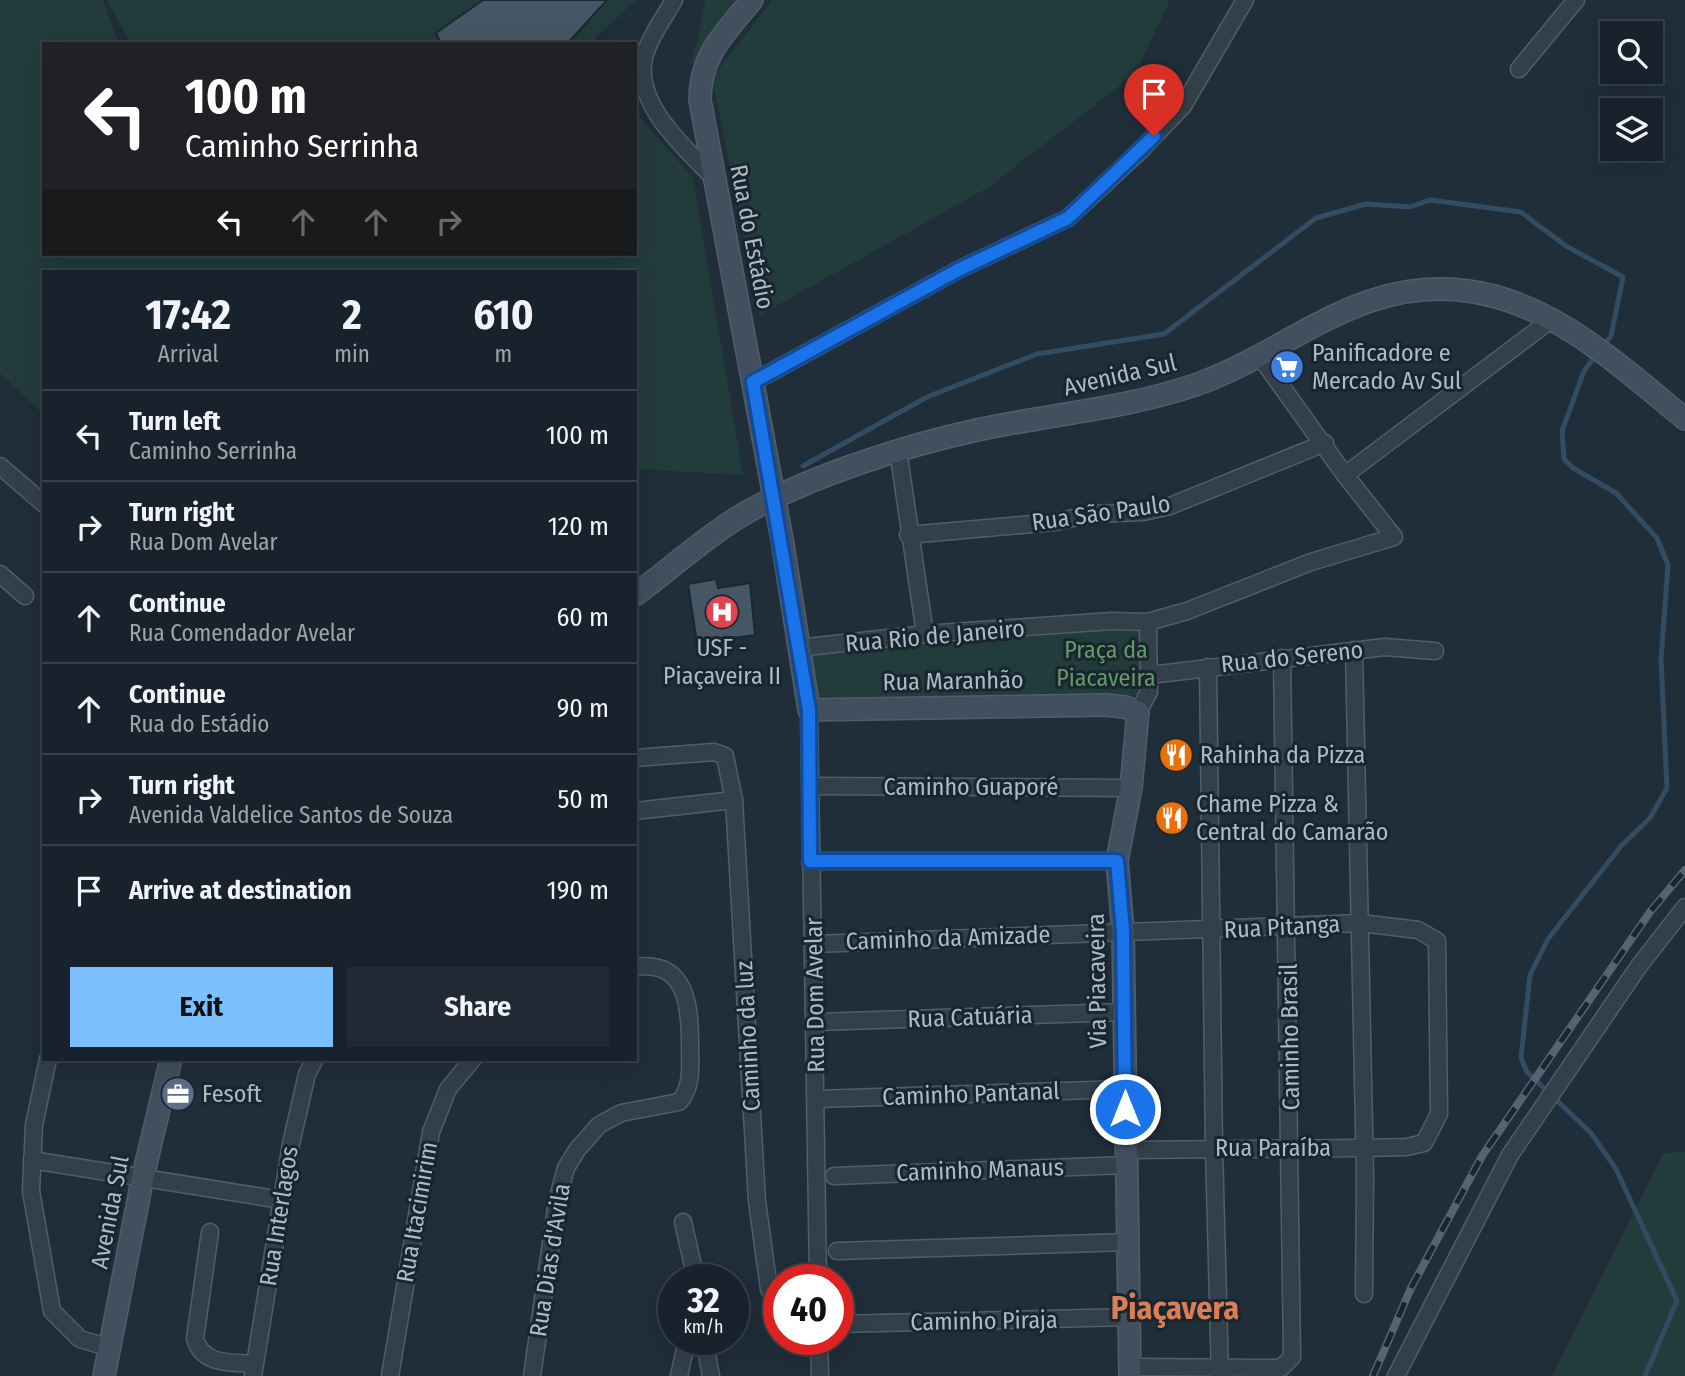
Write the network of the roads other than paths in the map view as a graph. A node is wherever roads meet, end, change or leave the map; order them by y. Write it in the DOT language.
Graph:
graph roads {
  1 [pos="674,0"];
  2 [pos="752,0"];
  3 [pos="1245,0"];
  4 [pos="1576,0"];
  5 [pos="1519,69"];
  6 [pos="713,177"];
  7 [pos="1552,319"];
  8 [pos="1259,355"];
  9 [pos="753,382"];
  10 [pos="1685,419"];
  11 [pos="1325,443"];
  12 [pos="898,450"];
  13 [pos="0,466"];
  14 [pos="1345,475"];
  15 [pos="773,498"];
  16 [pos="42,502"];
  17 [pos="908,535"];
  18 [pos="0,574"];
  19 [pos="637,593"];
  20 [pos="25,596"];
  21 [pos="1147,622"];
  22 [pos="925,635"];
  23 [pos="798,648"];
  24 [pos="1354,650"];
  25 [pos="1435,651"];
  26 [pos="1282,658"];
  27 [pos="1208,667"];
  28 [pos="1150,675"];
  29 [pos="809,710"];
  30 [pos="1138,712"];
  31 [pos="637,758"];
  32 [pos="811,786"];
  33 [pos="1131,788"];
  34 [pos="734,800"];
  35 [pos="637,811"];
  36 [pos="810,861"];
  37 [pos="1117,861"];
  38 [pos="1685,907"];
  39 [pos="1361,923"];
  40 [pos="1288,926"];
  41 [pos="1212,930"];
  42 [pos="1123,931"];
  43 [pos="816,944"];
  44 [pos="637,967"];
  45 [pos="1124,1012"];
  46 [pos="816,1022"];
  47 [pos="48,1061"];
  48 [pos="171,1061"];
  49 [pos="314,1061"];
  50 [pos="470,1061"];
  51 [pos="1124,1089"];
  52 [pos="817,1099"];
  53 [pos="1419,1146"];
  54 [pos="1214,1148"];
  55 [pos="1291,1148"];
  56 [pos="1363,1148"];
  57 [pos="1126,1157"];
  58 [pos="32,1160"];
  59 [pos="143,1176"];
  60 [pos="834,1176"];
  61 [pos="281,1200"];
  62 [pos="683,1222"];
  63 [pos="211,1232"];
  64 [pos="1129,1242"];
  65 [pos="837,1251"];
  66 [pos="693,1264"];
  67 [pos="765,1264"];
  68 [pos="818,1264"];
  69 [pos="1364,1294"];
  70 [pos="1129,1317"];
  71 [pos="854,1324"];
  72 [pos="110,1348"];
  73 [pos="684,1355"];
  74 [pos="707,1355"];
  75 [pos="819,1355"];
  76 [pos="254,1370"];
  77 [pos="1130,1371"];
  78 [pos="1220,1372"];
  79 [pos="104,1376"];
  80 [pos="390,1376"];
  81 [pos="532,1376"];
  82 [pos="679,1376"];
  83 [pos="711,1376"];
  84 [pos="820,1376"];
  85 [pos="1396,1376"];
  1 -- 6 [label="street"];
  2 -- 6 [label="street, Rua do Estádio"];
  3 -- 9 [label="street"];
  4 -- 5 [label="street"];
  6 -- 9 [label="street, Rua do Estádio"];
  7 -- 8 [label="street, Avenida Sul"];
  7 -- 10 [label="street, Avenida Sul"];
  7 -- 14 [label="street"];
  8 -- 11 [label="street"];
  8 -- 12 [label="street, Avenida Sul"];
  9 -- 15 [label="street, Rua do Estádio"];
  11 -- 14 [label="street"];
  11 -- 17 [label="street, Rua São Paulo"];
  12 -- 15 [label="street, Avenida Sul"];
  12 -- 17 [label="street"];
  13 -- 16 [label="street"];
  14 -- 21 [label="street, Rua Rio de Janeiro"];
  15 -- 19 [label="street, Avenida Sul"];
  15 -- 23 [label="street, Rua do Estádio"];
  17 -- 22 [label="street"];
  18 -- 20 [label="street"];
  21 -- 22 [label="street, Rua Rio de Janeiro"];
  21 -- 28 [label="street"];
  22 -- 23 [label="street, Rua Rio de Janeiro"];
  23 -- 29 [label="street, Rua do Estádio"];
  24 -- 25 [label="street, Rua do Sereno"];
  24 -- 26 [label="street, Rua do Sereno"];
  24 -- 39 [label="street"];
  26 -- 27 [label="street, Rua do Sereno"];
  26 -- 40 [label="street, Caminho Brasil"];
  27 -- 28 [label="street, Rua do Sereno"];
  27 -- 41 [label="street"];
  28 -- 30 [label="street"];
  29 -- 30 [label="street, Rua Maranhão"];
  29 -- 32 [label="street, Rua Dom Avelar"];
  30 -- 33 [label="street, Via Piacaveira"];
  31 -- 34 [label="street, Caminho da luz"];
  32 -- 33 [label="street, Caminho Guaporé"];
  32 -- 36 [label="street, Rua Dom Avelar"];
  33 -- 37 [label="street, Via Piacaveira"];
  34 -- 35 [label="street"];
  34 -- 67 [label="street, Caminho da luz"];
  36 -- 37 [label="street"];
  36 -- 43 [label="street, Rua Dom Avelar"];
  37 -- 42 [label="street, Via Piacaveira"];
  38 -- 85 [label="street"];
  39 -- 40 [label="street, Rua Pitanga"];
  39 -- 53 [label="street, Rua Pitanga"];
  39 -- 56 [label="street"];
  40 -- 41 [label="street, Rua Pitanga"];
  40 -- 55 [label="street, Caminho Brasil"];
  41 -- 42 [label="street, Rua Pitanga"];
  41 -- 54 [label="street"];
  42 -- 43 [label="street, Caminho da Amizade"];
  42 -- 45 [label="street, Via Piacaveira"];
  43 -- 46 [label="street, Rua Dom Avelar"];
  44 -- 81 [label="street, Rua Dias d'Avila"];
  45 -- 46 [label="street, Rua Catuária"];
  45 -- 51 [label="street, Via Piacaveira"];
  46 -- 52 [label="street, Rua Dom Avelar"];
  47 -- 58 [label="street"];
  48 -- 59 [label="street, Avenida Sul"];
  49 -- 61 [label="street, Rua Interlagos"];
  50 -- 80 [label="street, Rua Itacimirim"];
  51 -- 52 [label="street, Caminho Pantanal"];
  51 -- 57 [label="street, Via Piacaveira"];
  52 -- 68 [label="street, Rua Dom Avelar"];
  53 -- 56 [label="street, Rua Paraíba"];
  54 -- 55 [label="street, Rua Paraíba"];
  54 -- 57 [label="street, Rua Paraíba"];
  54 -- 78 [label="street"];
  55 -- 56 [label="street, Rua Paraíba"];
  55 -- 78 [label="street, Caminho Brasil"];
  56 -- 69 [label="street"];
  57 -- 60 [label="street, Caminho Manaus"];
  57 -- 64 [label="street, Via Piacaveira"];
  58 -- 59 [label="street"];
  58 -- 72 [label="street"];
  59 -- 61 [label="street"];
  59 -- 72 [label="street, Avenida Sul"];
  61 -- 76 [label="street, Rua Interlagos"];
  62 -- 66 [label="street"];
  63 -- 76 [label="street"];
  64 -- 65 [label="street"];
  64 -- 70 [label="street, Via Piacaveira"];
  70 -- 71 [label="street, Caminho Piraja"];
  70 -- 77 [label="street, Via Piacaveira"];
  72 -- 79 [label="street, Avenida Sul"];
  73 -- 82 [label="street"];
  74 -- 83 [label="street"];
  75 -- 84 [label="street"];
  77 -- 78 [label="street"];
}
